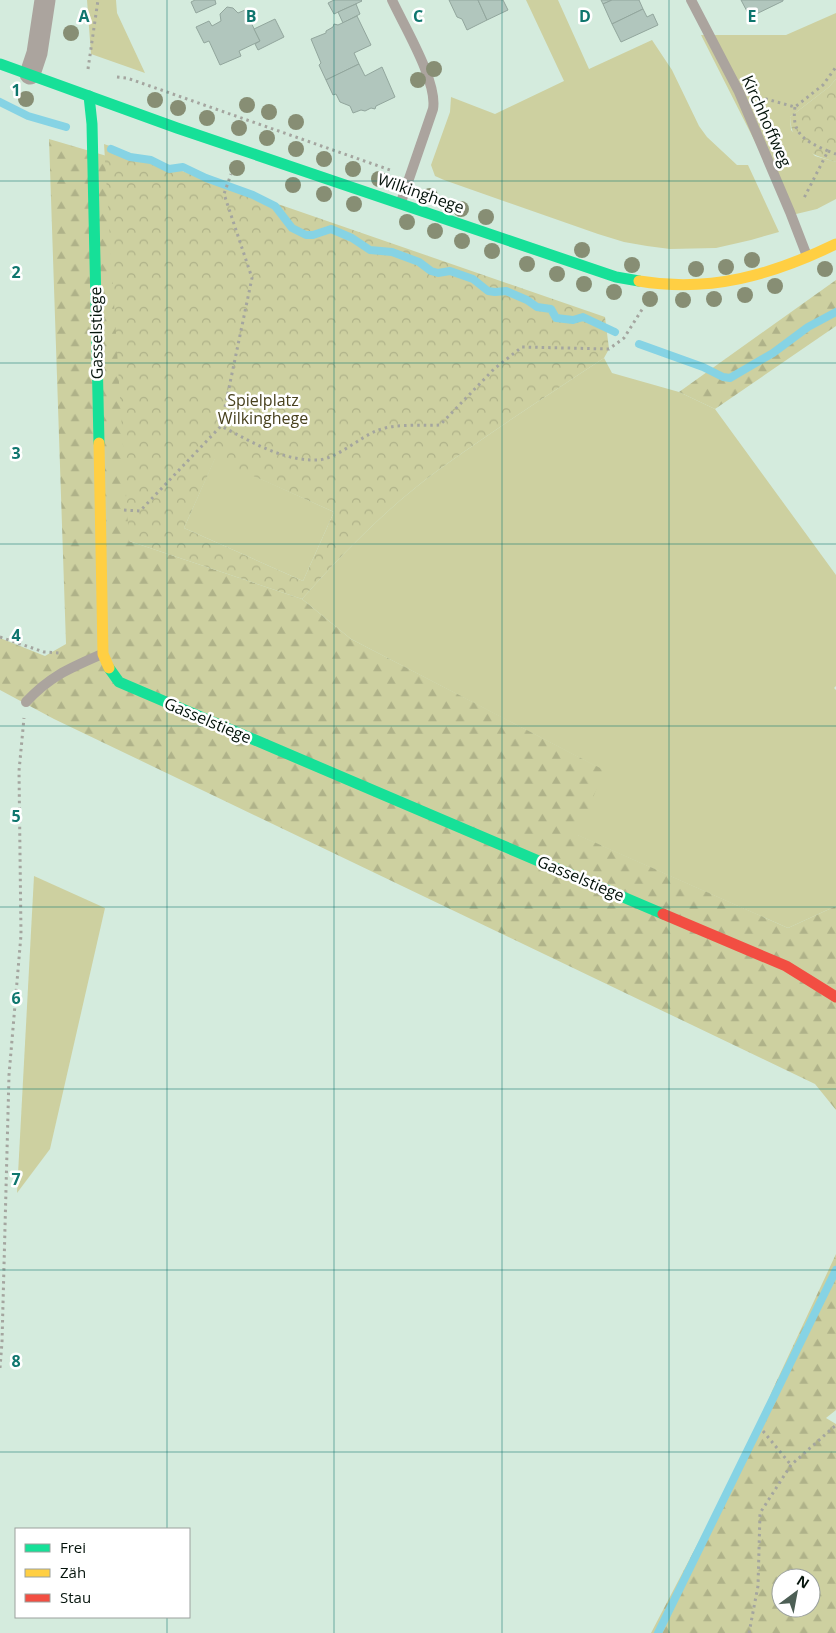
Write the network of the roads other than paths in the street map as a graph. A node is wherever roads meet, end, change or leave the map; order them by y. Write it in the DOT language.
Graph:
graph roads {
  1 [pos="45,0"];
  2 [pos="392,0"];
  3 [pos="691,0"];
  4 [pos="0,64"];
  5 [pos="30,74"];
  6 [pos="89,96"];
  7 [pos="401,203"];
  8 [pos="836,244"];
  9 [pos="808,258"];
  10 [pos="103,654"];
  11 [pos="26,702"];
  12 [pos="836,997"];
  1 -- 5 [label="street"];
  2 -- 7 [label="lane"];
  3 -- 9 [label="lane, Kirchhoffweg"];
  4 -- 5 [label="street, Wilkinghege"];
  5 -- 6 [label="street, Wilkinghege"];
  6 -- 7 [label="street, Wilkinghege"];
  6 -- 10 [label="street, Gasselstiege"];
  7 -- 9 [label="street, Wilkinghege"];
  8 -- 9 [label="street, Wilkinghege"];
  10 -- 11 [label="lane"];
  10 -- 12 [label="street, Gasselstiege"];
}
